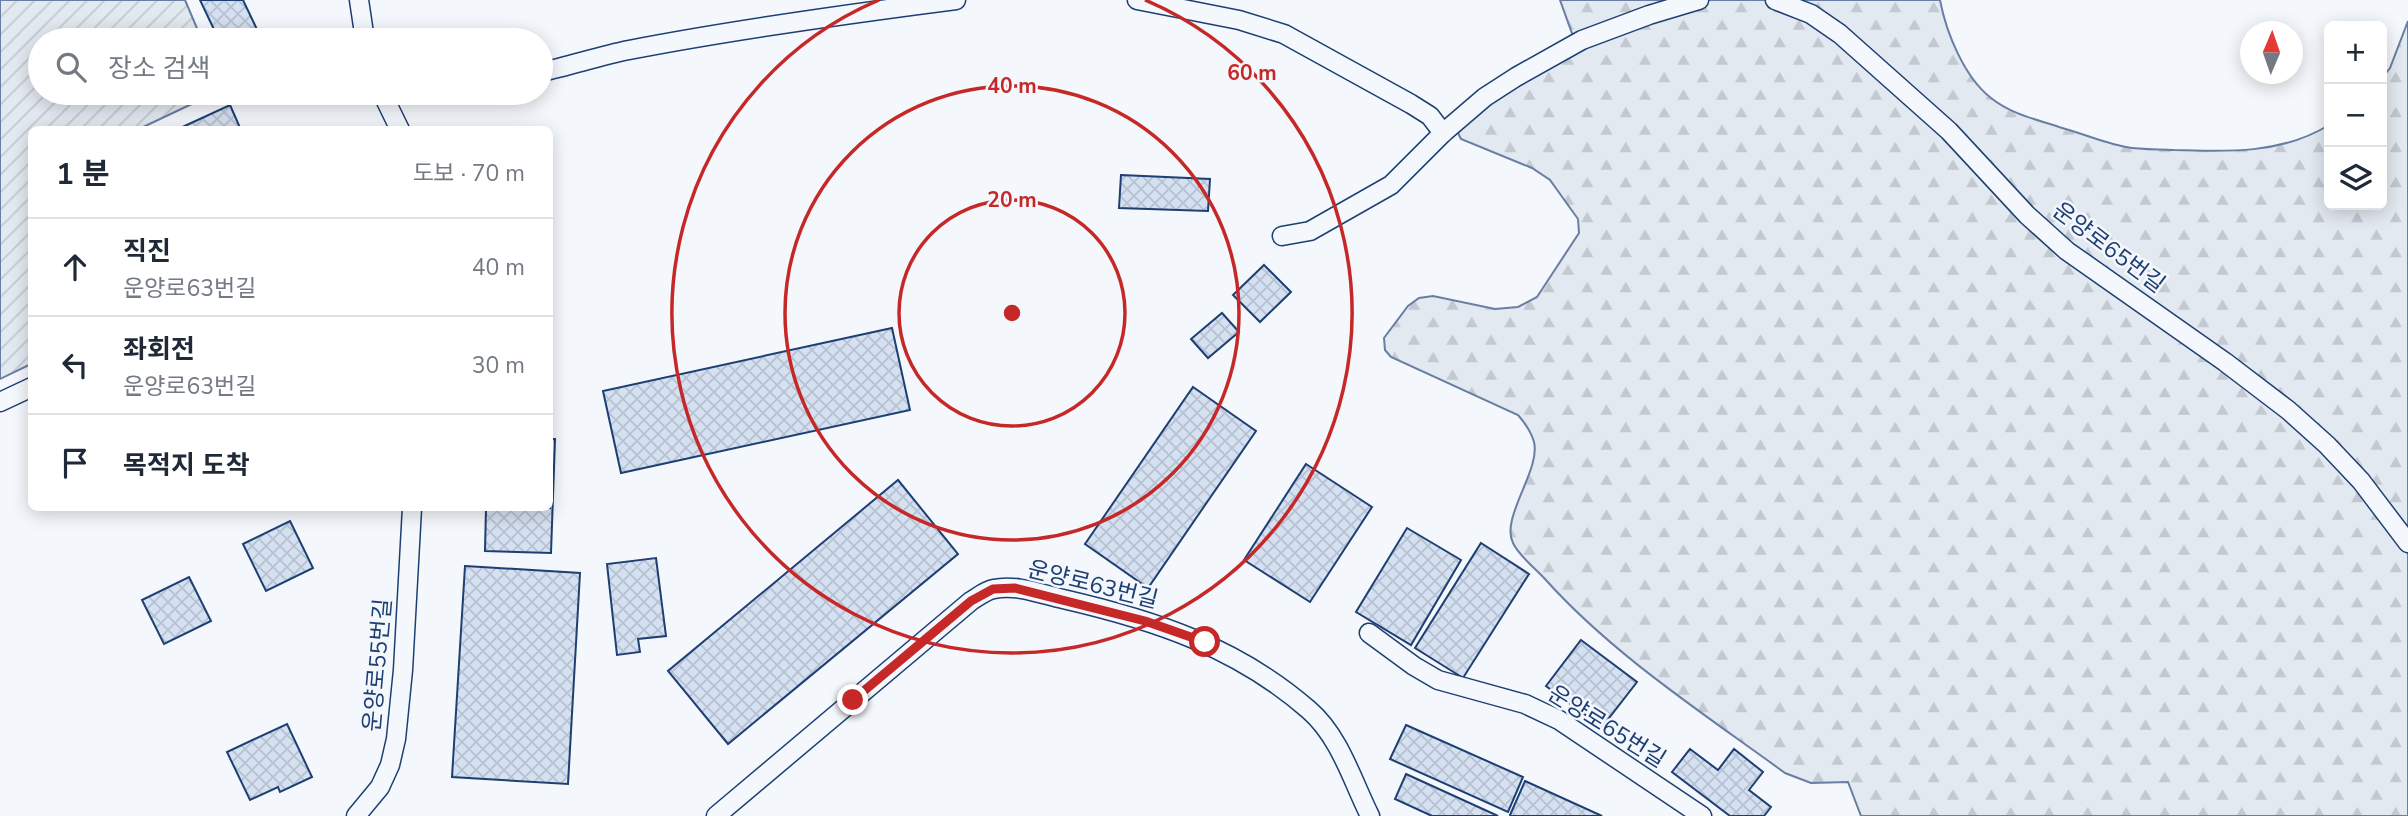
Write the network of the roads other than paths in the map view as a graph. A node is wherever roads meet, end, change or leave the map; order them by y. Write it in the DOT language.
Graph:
graph roads {
  1 [pos="359,0"];
  2 [pos="956,0"];
  3 [pos="1137,0"];
  4 [pos="1699,0"];
  5 [pos="1775,0"];
  6 [pos="363,28"];
  7 [pos="553,69"];
  8 [pos="388,105"];
  9 [pos="398,126"];
  10 [pos="1443,133"];
  11 [pos="1282,236"];
  12 [pos="28,389"];
  13 [pos="0,402"];
  14 [pos="412,511"];
  15 [pos="2408,543"];
  16 [pos="1369,633"];
  17 [pos="356,816"];
  18 [pos="716,816"];
  19 [pos="1370,816"];
  20 [pos="1702,816"];
  1 -- 6 [label="lane"];
  2 -- 7 [label="lane"];
  3 -- 10 [label="lane"];
  4 -- 10 [label="lane"];
  5 -- 15 [label="lane, 운양로65번길"];
  8 -- 9 [label="lane"];
  10 -- 11 [label="lane"];
  12 -- 13 [label="lane"];
  14 -- 17 [label="lane, 운양로55번길"];
  16 -- 20 [label="lane, 운양로65번길"];
  18 -- 19 [label="lane, 운양로63번길"];
}
